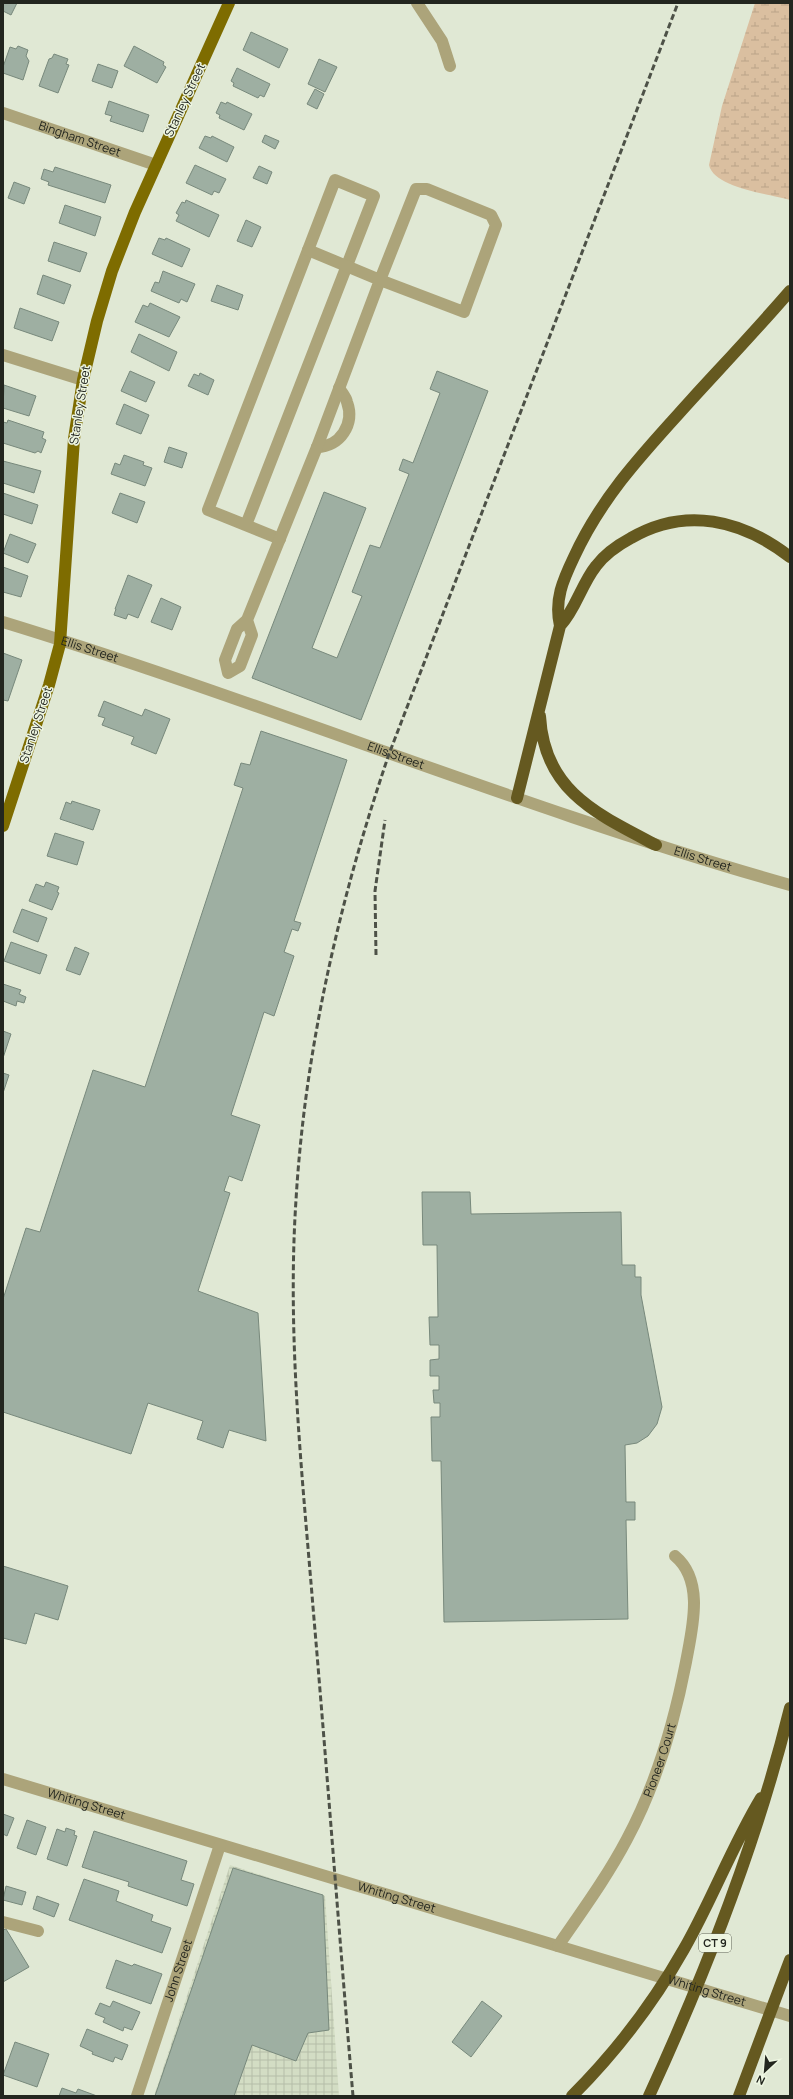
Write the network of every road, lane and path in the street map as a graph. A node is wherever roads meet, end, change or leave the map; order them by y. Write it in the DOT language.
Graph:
graph roads {
  1 [pos="229,3"];
  2 [pos="418,3"];
  3 [pos="450,66"];
  4 [pos="3,113"];
  5 [pos="156,165"];
  6 [pos="308,250"];
  7 [pos="347,266"];
  8 [pos="380,280"];
  9 [pos="790,291"];
  10 [pos="3,355"];
  11 [pos="83,380"];
  12 [pos="339,388"];
  13 [pos="317,447"];
  14 [pos="246,526"];
  15 [pos="280,539"];
  16 [pos="790,557"];
  17 [pos="247,620"];
  18 [pos="3,622"];
  19 [pos="560,626"];
  20 [pos="61,640"];
  21 [pos="228,673"];
  22 [pos="220,693"];
  23 [pos="539,707"];
  24 [pos="517,798"];
  25 [pos="3,826"];
  26 [pos="656,845"];
  27 [pos="790,885"];
  28 [pos="675,1556"];
  29 [pos="790,1708"];
  30 [pos="3,1779"];
  31 [pos="770,1785"];
  32 [pos="220,1845"];
  33 [pos="3,1922"];
  34 [pos="38,1931"];
  35 [pos="558,1946"];
  36 [pos="790,1960"];
  37 [pos="790,2016"];
  38 [pos="137,2096"];
  39 [pos="572,2096"];
  40 [pos="649,2096"];
  41 [pos="739,2096"];
  1 -- 5 [label="main road, Stanley Street"];
  2 -- 3 [label="street"];
  4 -- 5 [label="street, Bingham Street"];
  5 -- 11 [label="main road, Stanley Street"];
  6 -- 7 [label="street"];
  6 -- 7 [label="street"];
  6 -- 14 [label="street"];
  7 -- 8 [label="street"];
  7 -- 14 [label="street"];
  8 -- 8 [label="street"];
  8 -- 12 [label="street"];
  9 -- 19 [label="highway"];
  10 -- 11 [label="street"];
  11 -- 20 [label="main road, Stanley Street"];
  12 -- 13 [label="street"];
  12 -- 13 [label="street"];
  13 -- 15 [label="street"];
  14 -- 15 [label="street"];
  15 -- 17 [label="street"];
  16 -- 19 [label="highway"];
  17 -- 21 [label="street"];
  17 -- 21 [label="street"];
  18 -- 20 [label="street, Ellis Street"];
  19 -- 23 [label="highway"];
  20 -- 22 [label="street, Ellis Street"];
  20 -- 25 [label="main road, Stanley Street"];
  21 -- 22 [label="street"];
  22 -- 24 [label="street, Ellis Street"];
  23 -- 24 [label="highway"];
  23 -- 26 [label="highway"];
  24 -- 26 [label="street, Ellis Street"];
  26 -- 27 [label="street, Ellis Street"];
  28 -- 35 [label="street, Pioneer Court"];
  29 -- 31 [label="highway, CT 9"];
  30 -- 32 [label="street, Whiting Street"];
  31 -- 39 [label="highway"];
  31 -- 40 [label="highway, CT 9"];
  32 -- 35 [label="street, Whiting Street"];
  32 -- 38 [label="street, John Street"];
  33 -- 34 [label="street"];
  35 -- 37 [label="street, Whiting Street"];
  36 -- 41 [label="highway"];
}
